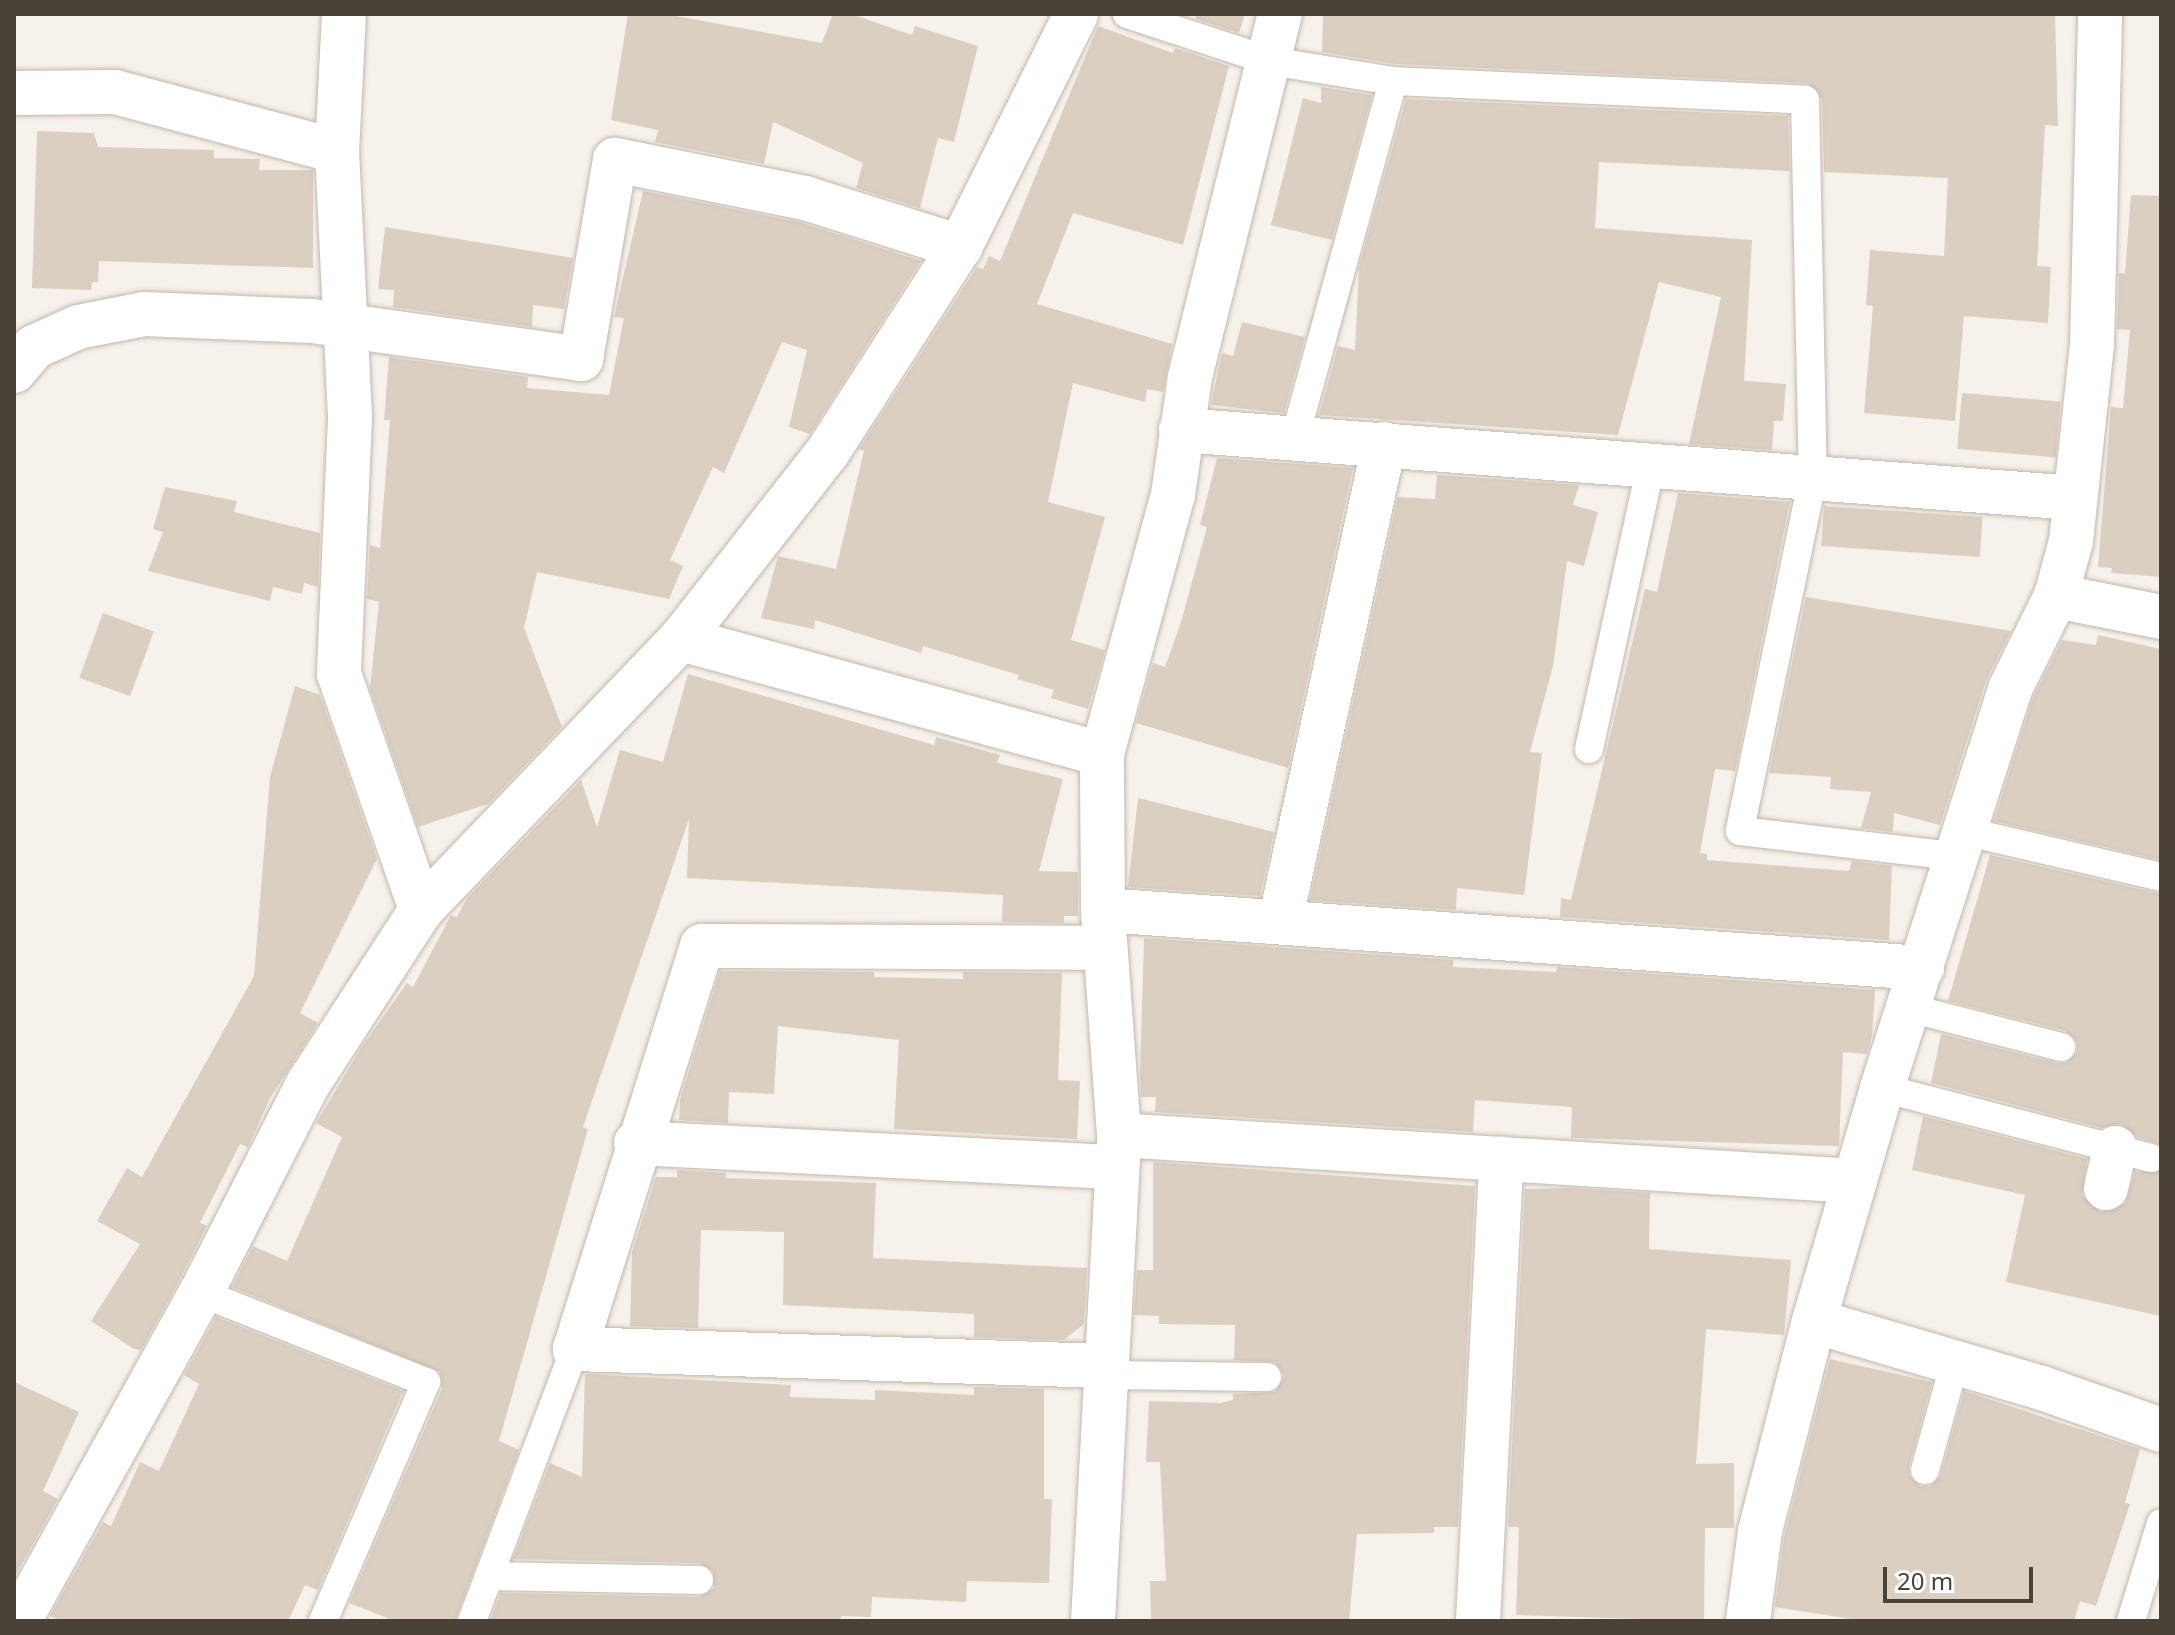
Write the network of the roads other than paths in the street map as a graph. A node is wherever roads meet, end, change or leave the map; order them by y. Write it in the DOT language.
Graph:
graph roads {
  1 [pos="344,14"];
  2 [pos="1076,14"];
  3 [pos="1127,14"];
  4 [pos="1280,14"];
  5 [pos="2100,14"];
  6 [pos="1270,61"];
  7 [pos="1393,81"];
  8 [pos="14,93"];
  9 [pos="337,151"];
  10 [pos="960,247"];
  11 [pos="345,325"];
  12 [pos="14,371"];
  13 [pos="1181,430"];
  14 [pos="1295,437"];
  15 [pos="1384,444"];
  16 [pos="1651,464"];
  17 [pos="1813,477"];
  18 [pos="2075,498"];
  19 [pos="2056,596"];
  20 [pos="2161,617"];
  21 [pos="681,639"];
  22 [pos="1589,749"];
  23 [pos="1102,754"];
  24 [pos="1964,844"];
  25 [pos="2161,877"];
  26 [pos="421,910"];
  27 [pos="1280,922"];
  28 [pos="1104,929"];
  29 [pos="1915,988"];
  30 [pos="2061,1047"];
  31 [pos="1882,1088"];
  32 [pos="636,1143"];
  33 [pos="1118,1151"];
  34 [pos="1501,1159"];
  35 [pos="2124,1165"];
  36 [pos="1855,1181"];
  37 [pos="201,1293"];
  38 [pos="1814,1321"];
  39 [pos="575,1349"];
  40 [pos="1955,1362"];
  41 [pos="1106,1370"];
  42 [pos="1267,1377"];
  43 [pos="2161,1430"];
  44 [pos="1925,1470"];
  45 [pos="2161,1523"];
  46 [pos="489,1576"];
  47 [pos="699,1580"];
  48 [pos="19,1621"];
  49 [pos="323,1621"];
  50 [pos="472,1621"];
  51 [pos="1093,1621"];
  52 [pos="1478,1621"];
  53 [pos="1748,1621"];
  54 [pos="2131,1621"];
  1 -- 9 [label="street"];
  2 -- 10 [label="street"];
  3 -- 6 [label="lane"];
  4 -- 6 [label="street"];
  5 -- 18 [label="street"];
  6 -- 7 [label="lane"];
  6 -- 13 [label="street"];
  7 -- 14 [label="lane"];
  7 -- 17 [label="lane"];
  8 -- 9 [label="street"];
  9 -- 11 [label="street"];
  10 -- 11 [label="street"];
  10 -- 21 [label="street"];
  11 -- 12 [label="street"];
  11 -- 26 [label="street"];
  13 -- 14 [label="street"];
  13 -- 23 [label="street"];
  14 -- 15 [label="street"];
  15 -- 16 [label="street"];
  15 -- 27 [label="street"];
  16 -- 17 [label="street"];
  16 -- 22 [label="lane"];
  17 -- 18 [label="street"];
  17 -- 24 [label="lane"];
  18 -- 19 [label="street"];
  19 -- 20 [label="street"];
  19 -- 24 [label="street"];
  21 -- 23 [label="street"];
  21 -- 26 [label="street"];
  23 -- 28 [label="street"];
  24 -- 25 [label="lane"];
  24 -- 29 [label="street"];
  26 -- 37 [label="street"];
  27 -- 28 [label="street"];
  27 -- 29 [label="street"];
  28 -- 32 [label="street"];
  28 -- 33 [label="street"];
  29 -- 30 [label="lane"];
  29 -- 31 [label="street"];
  31 -- 35 [label="lane"];
  31 -- 36 [label="street"];
  32 -- 33 [label="street"];
  32 -- 39 [label="street"];
  33 -- 34 [label="street"];
  33 -- 41 [label="street"];
  34 -- 36 [label="street"];
  34 -- 52 [label="street"];
  36 -- 38 [label="street"];
  37 -- 48 [label="street"];
  37 -- 49 [label="lane"];
  38 -- 40 [label="street"];
  38 -- 53 [label="street"];
  39 -- 41 [label="street"];
  39 -- 46 [label="lane"];
  40 -- 43 [label="street"];
  40 -- 44 [label="lane"];
  41 -- 42 [label="lane"];
  41 -- 51 [label="street"];
  45 -- 54 [label="lane"];
  46 -- 47 [label="lane"];
  46 -- 50 [label="lane"];
}
